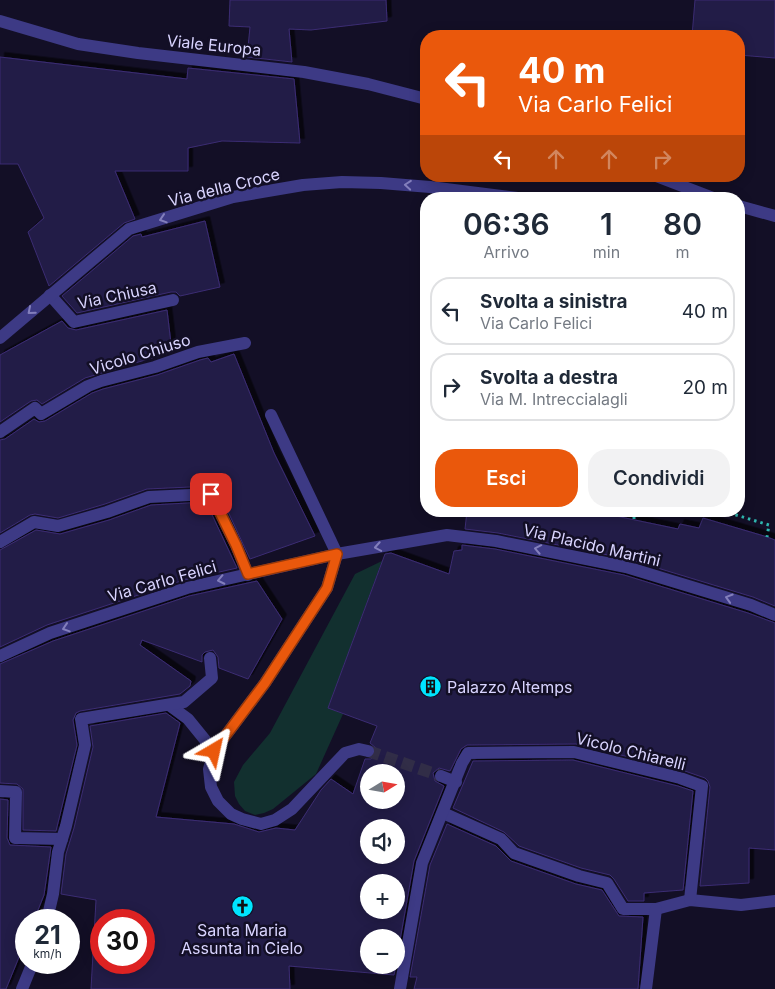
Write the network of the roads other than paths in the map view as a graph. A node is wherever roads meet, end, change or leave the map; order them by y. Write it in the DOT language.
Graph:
graph roads {
  1 [pos="0,21"];
  2 [pos="420,97"];
  3 [pos="672,182"];
  4 [pos="470,192"];
  5 [pos="698,192"];
  6 [pos="745,208"];
  7 [pos="775,216"];
  8 [pos="50,295"];
  9 [pos="173,300"];
  10 [pos="0,338"];
  11 [pos="246,343"];
  12 [pos="271,415"];
  13 [pos="0,432"];
  14 [pos="0,542"];
  15 [pos="337,554"];
  16 [pos="248,574"];
  17 [pos="775,615"];
  18 [pos="0,656"];
  19 [pos="210,658"];
  20 [pos="169,705"];
  21 [pos="214,751"];
  22 [pos="368,751"];
  23 [pos="441,776"];
  24 [pos="456,782"];
  25 [pos="0,791"];
  26 [pos="443,813"];
  27 [pos="62,839"];
  28 [pos="690,900"];
  29 [pos="775,901"];
  30 [pos="49,909"];
  31 [pos="656,909"];
  32 [pos="28,974"];
  33 [pos="22,989"];
  34 [pos="400,989"];
  35 [pos="646,989"];
  1 -- 2 [label="street, Viale Europa"];
  3 -- 5 [label="street"];
  4 -- 8 [label="street, Via della Croce, one-way"];
  6 -- 7 [label="street"];
  8 -- 9 [label="street, Via Chiusa"];
  8 -- 10 [label="street, Via della Croce, one-way"];
  11 -- 13 [label="street, Vicolo Chiuso"];
  12 -- 15 [label="street"];
  14 -- 16 [label="street"];
  15 -- 16 [label="street, Via Carlo Felici"];
  17 -- 15 [label="street, Via Placido Martini, one-way"];
  15 -- 21 [label="street"];
  16 -- 18 [label="street, Via Carlo Felici, one-way"];
  19 -- 20 [label="street"];
  20 -- 21 [label="street"];
  20 -- 27 [label="street"];
  21 -- 22 [label="street"];
  23 -- 24 [label="street"];
  24 -- 26 [label="street"];
  24 -- 28 [label="street, Vicolo Chiarelli"];
  25 -- 27 [label="street"];
  26 -- 31 [label="street"];
  26 -- 34 [label="street"];
  27 -- 30 [label="street"];
  28 -- 29 [label="street"];
  28 -- 31 [label="street"];
  31 -- 35 [label="street"];
  32 -- 33 [label="street"];
}
